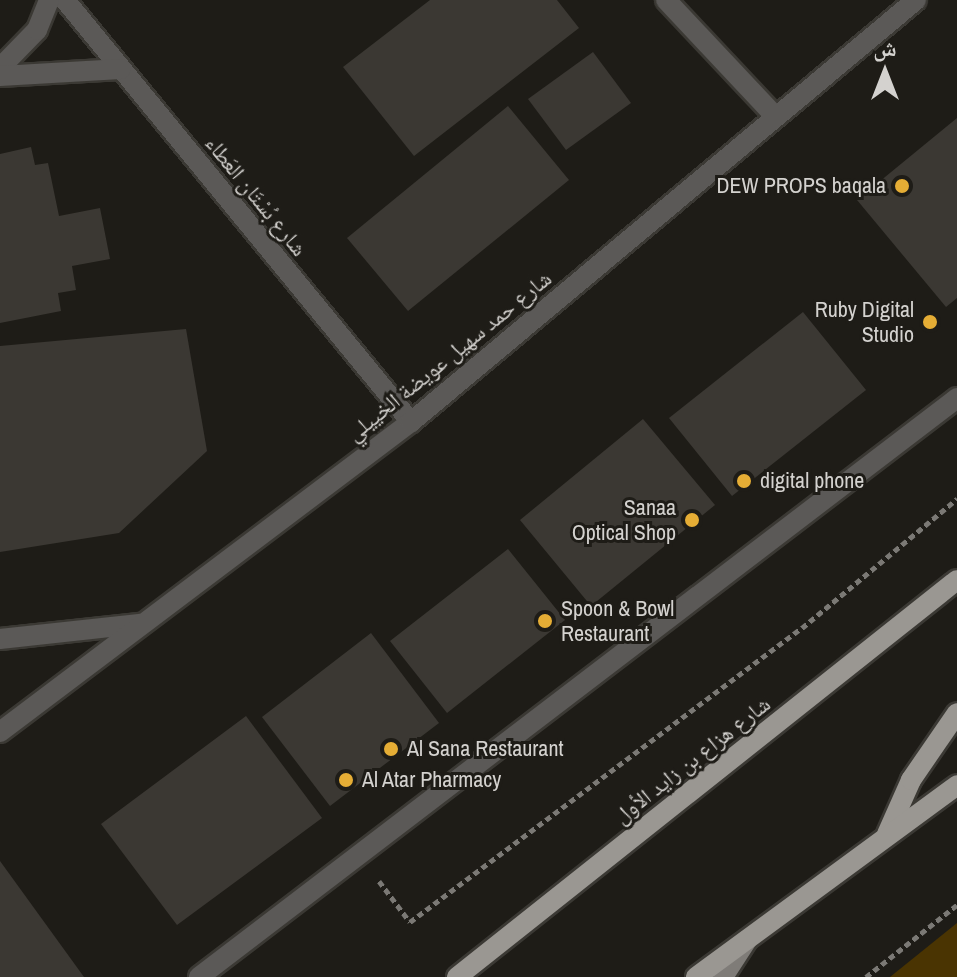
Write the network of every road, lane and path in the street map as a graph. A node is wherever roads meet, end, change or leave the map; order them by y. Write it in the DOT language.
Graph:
graph roads {
  1 [pos="49,0"];
  2 [pos="65,0"];
  3 [pos="666,0"];
  4 [pos="916,0"];
  5 [pos="0,68"];
  6 [pos="121,69"];
  7 [pos="0,76"];
  8 [pos="775,116"];
  9 [pos="957,398"];
  10 [pos="411,422"];
  11 [pos="957,499"];
  12 [pos="957,580"];
  13 [pos="139,624"];
  14 [pos="0,639"];
  15 [pos="957,713"];
  16 [pos="0,732"];
  17 [pos="957,785"];
  18 [pos="885,837"];
  19 [pos="362,857"];
  20 [pos="957,905"];
  21 [pos="748,938"];
  22 [pos="199,977"];
  23 [pos="457,977"];
  24 [pos="696,977"];
  25 [pos="723,977"];
  26 [pos="866,977"];
  1 -- 5 [label="street"];
  2 -- 6 [label="street, شارع بُسْتَان العَطاء"];
  3 -- 8 [label="street"];
  4 -- 8 [label="street, شارع حمد سهيل عويضة الخييلي"];
  6 -- 7 [label="street"];
  6 -- 10 [label="street, شارع بُسْتَان العَطاء"];
  8 -- 10 [label="street, شارع حمد سهيل عويضة الخييلي"];
  9 -- 19 [label="street"];
  10 -- 13 [label="street, شارع حمد سهيل عويضة الخييلي"];
  11 -- 19 [label="path"];
  12 -- 23 [label="main road, شارع هزاع بن زايد الأول"];
  13 -- 14 [label="street"];
  13 -- 16 [label="street, شارع حمد سهيل عويضة الخييلي"];
  15 -- 18 [label="main road"];
  17 -- 18 [label="main road"];
  18 -- 21 [label="main road"];
  19 -- 22 [label="street"];
  20 -- 26 [label="path"];
  21 -- 24 [label="main road"];
  21 -- 25 [label="street"];
}
